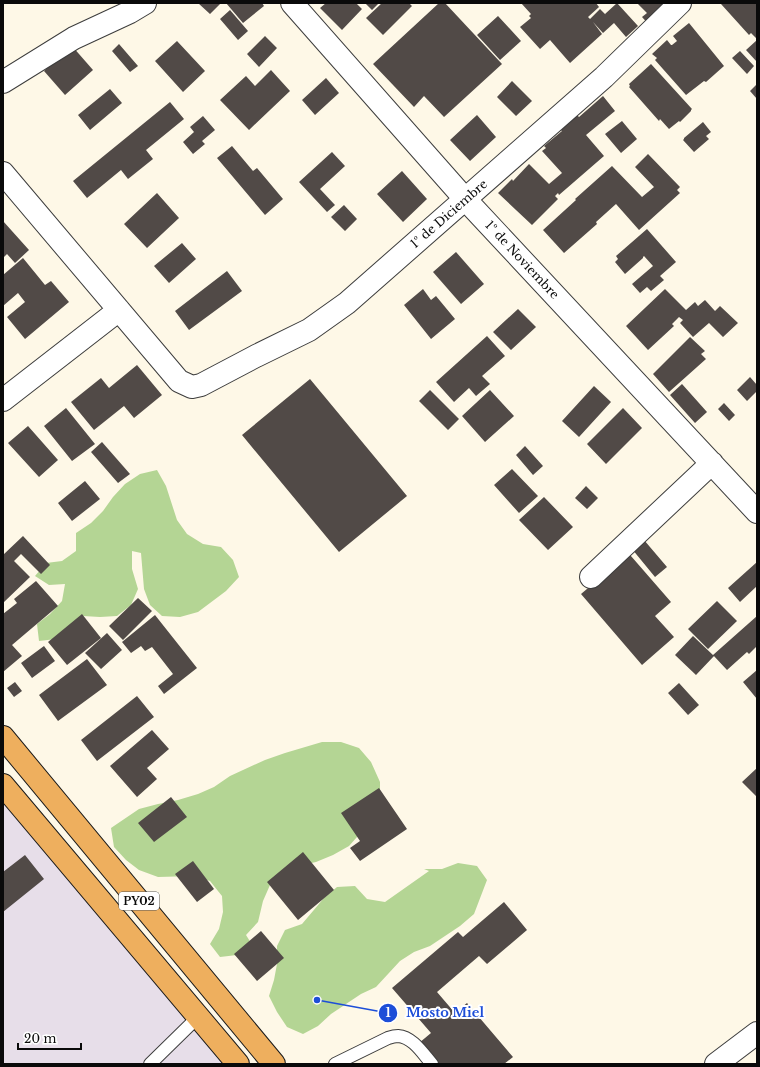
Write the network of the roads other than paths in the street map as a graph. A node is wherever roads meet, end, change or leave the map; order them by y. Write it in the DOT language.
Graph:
graph roads {
  1 [pos="145,3"];
  2 [pos="292,3"];
  3 [pos="680,3"];
  4 [pos="3,82"];
  5 [pos="3,173"];
  6 [pos="465,200"];
  7 [pos="119,310"];
  8 [pos="3,400"];
  9 [pos="712,463"];
  10 [pos="757,512"];
  11 [pos="591,577"];
  12 [pos="3,737"];
  13 [pos="3,785"];
  14 [pos="198,1017"];
  15 [pos="757,1033"];
  16 [pos="150,1064"];
  17 [pos="237,1064"];
  18 [pos="274,1064"];
  19 [pos="335,1064"];
  20 [pos="432,1064"];
  21 [pos="716,1064"];
  1 -- 4 [label="street"];
  2 -- 6 [label="street, 1º de Noviembre"];
  3 -- 6 [label="street, 1º de Diciembre"];
  5 -- 7 [label="street"];
  6 -- 7 [label="street, 1º de Diciembre"];
  6 -- 9 [label="street, 1º de Noviembre"];
  7 -- 8 [label="street"];
  9 -- 10 [label="street, 1º de Noviembre"];
  9 -- 11 [label="street"];
  12 -- 18 [label="highway, PY02"];
  13 -- 14 [label="highway, PY02"];
  14 -- 16 [label="lane"];
  14 -- 17 [label="highway, PY02"];
  15 -- 21 [label="street"];
  19 -- 20 [label="lane"];
}
